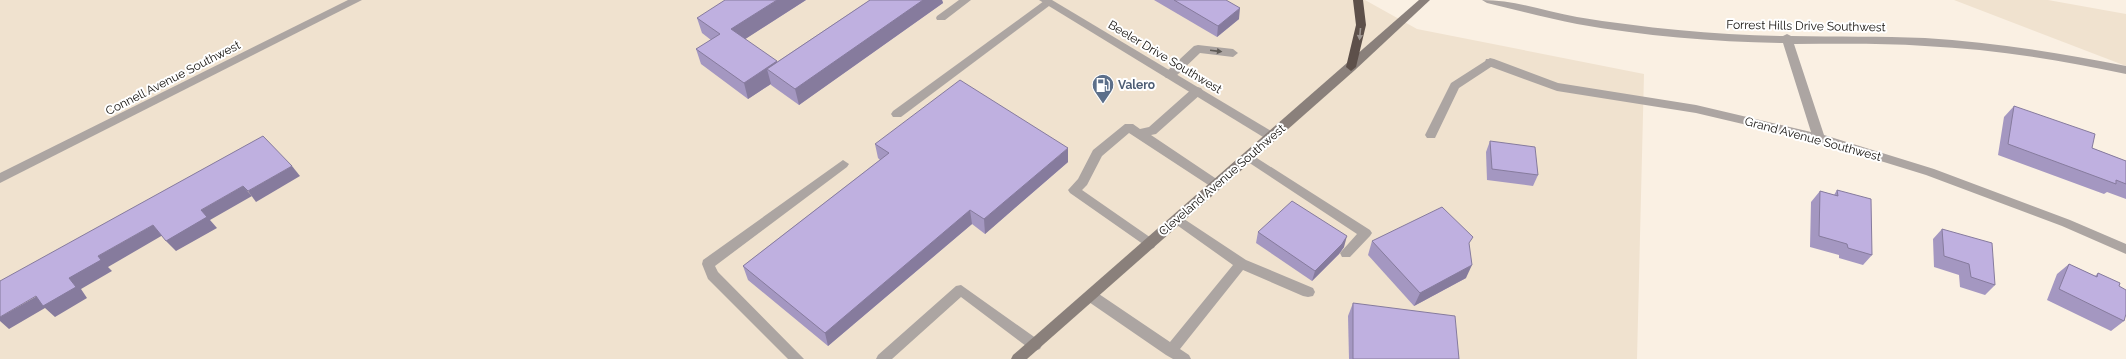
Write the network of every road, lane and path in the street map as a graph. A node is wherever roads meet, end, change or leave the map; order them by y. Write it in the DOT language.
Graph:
graph roads {
  1 [pos="357,0"];
  2 [pos="966,0"];
  3 [pos="1358,0"];
  4 [pos="1425,0"];
  5 [pos="1487,0"];
  6 [pos="1046,1"];
  7 [pos="941,18"];
  8 [pos="1787,38"];
  9 [pos="1233,53"];
  10 [pos="1351,67"];
  11 [pos="2126,70"];
  12 [pos="1170,75"];
  13 [pos="1197,92"];
  14 [pos="897,114"];
  15 [pos="1140,133"];
  16 [pos="1431,135"];
  17 [pos="1272,137"];
  18 [pos="1819,138"];
  19 [pos="1249,157"];
  20 [pos="843,164"];
  21 [pos="0,178"];
  22 [pos="1217,185"];
  23 [pos="1178,220"];
  24 [pos="1150,244"];
  25 [pos="2126,249"];
  26 [pos="1346,253"];
  27 [pos="1241,264"];
  28 [pos="1308,292"];
  29 [pos="1091,296"];
  30 [pos="1035,345"];
  31 [pos="1171,351"];
  32 [pos="797,359"];
  33 [pos="883,359"];
  34 [pos="1018,359"];
  35 [pos="1184,359"];
  1 -- 21 [label="street, Connell Avenue Southwest"];
  2 -- 7 [label="street"];
  3 -- 10 [label="highway, one-way"];
  4 -- 10 [label="main road, Cleveland Avenue Southwest"];
  5 -- 8 [label="street, Forrest Hills Drive Southwest"];
  6 -- 12 [label="street, Beeler Drive Southwest"];
  6 -- 14 [label="street"];
  8 -- 11 [label="street, Forrest Hills Drive Southwest"];
  8 -- 18 [label="street"];
  12 -- 9 [label="street, one-way"];
  10 -- 17 [label="main road, Cleveland Avenue Southwest"];
  12 -- 13 [label="street, Beeler Drive Southwest"];
  13 -- 15 [label="street"];
  13 -- 17 [label="street, Beeler Drive Southwest"];
  15 -- 22 [label="street"];
  15 -- 24 [label="street"];
  16 -- 18 [label="street, Grand Avenue Southwest"];
  17 -- 19 [label="main road, Cleveland Avenue Southwest"];
  18 -- 25 [label="street, Grand Avenue Southwest"];
  19 -- 22 [label="main road, Cleveland Avenue Southwest"];
  19 -- 26 [label="street"];
  20 -- 32 [label="street"];
  22 -- 23 [label="main road, Cleveland Avenue Southwest"];
  23 -- 24 [label="main road, Cleveland Avenue Southwest"];
  23 -- 27 [label="street"];
  24 -- 29 [label="main road, Cleveland Avenue Southwest"];
  27 -- 28 [label="street"];
  27 -- 31 [label="street"];
  29 -- 30 [label="main road, Cleveland Avenue Southwest"];
  29 -- 31 [label="street"];
  30 -- 33 [label="street"];
  30 -- 34 [label="main road, Cleveland Avenue Southwest"];
  31 -- 35 [label="street"];
}
